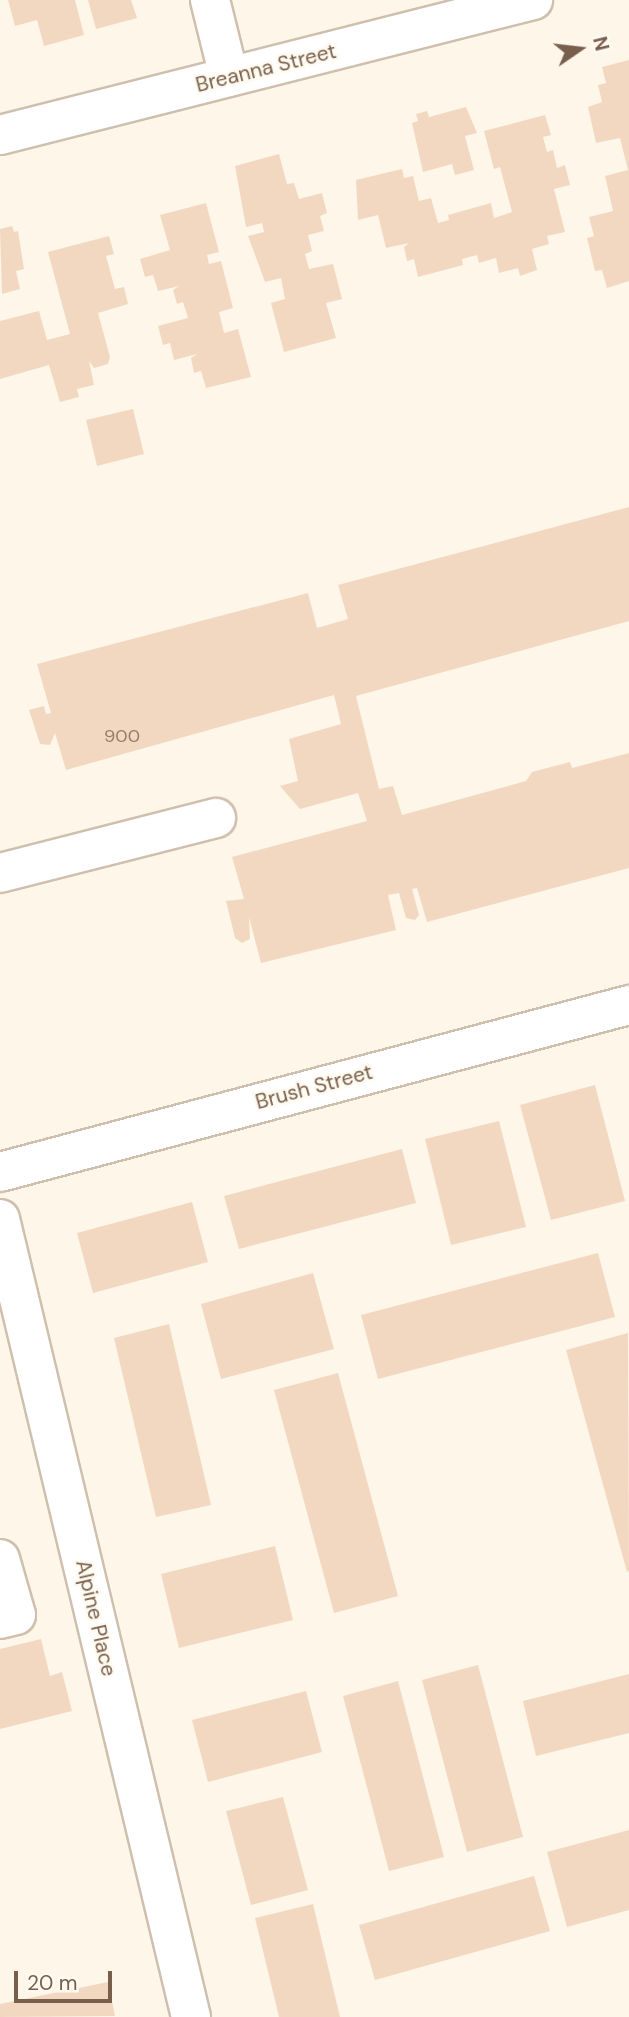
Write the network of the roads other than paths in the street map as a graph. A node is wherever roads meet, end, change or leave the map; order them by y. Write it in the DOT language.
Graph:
graph roads {
  1 [pos="210,0"];
  2 [pos="533,0"];
  3 [pos="229,77"];
  4 [pos="0,135"];
  5 [pos="216,818"];
  6 [pos="0,873"];
  7 [pos="629,1005"];
  8 [pos="0,1172"];
  9 [pos="0,1219"];
  10 [pos="0,1559"];
  11 [pos="0,1619"];
  12 [pos="191,2017"];
  1 -- 3 [label="street"];
  2 -- 3 [label="street, Breanna Street"];
  3 -- 4 [label="street, Breanna Street"];
  5 -- 6 [label="street"];
  7 -- 8 [label="street, Brush Street"];
  9 -- 12 [label="street, Alpine Place"];
  10 -- 11 [label="street"];
}
